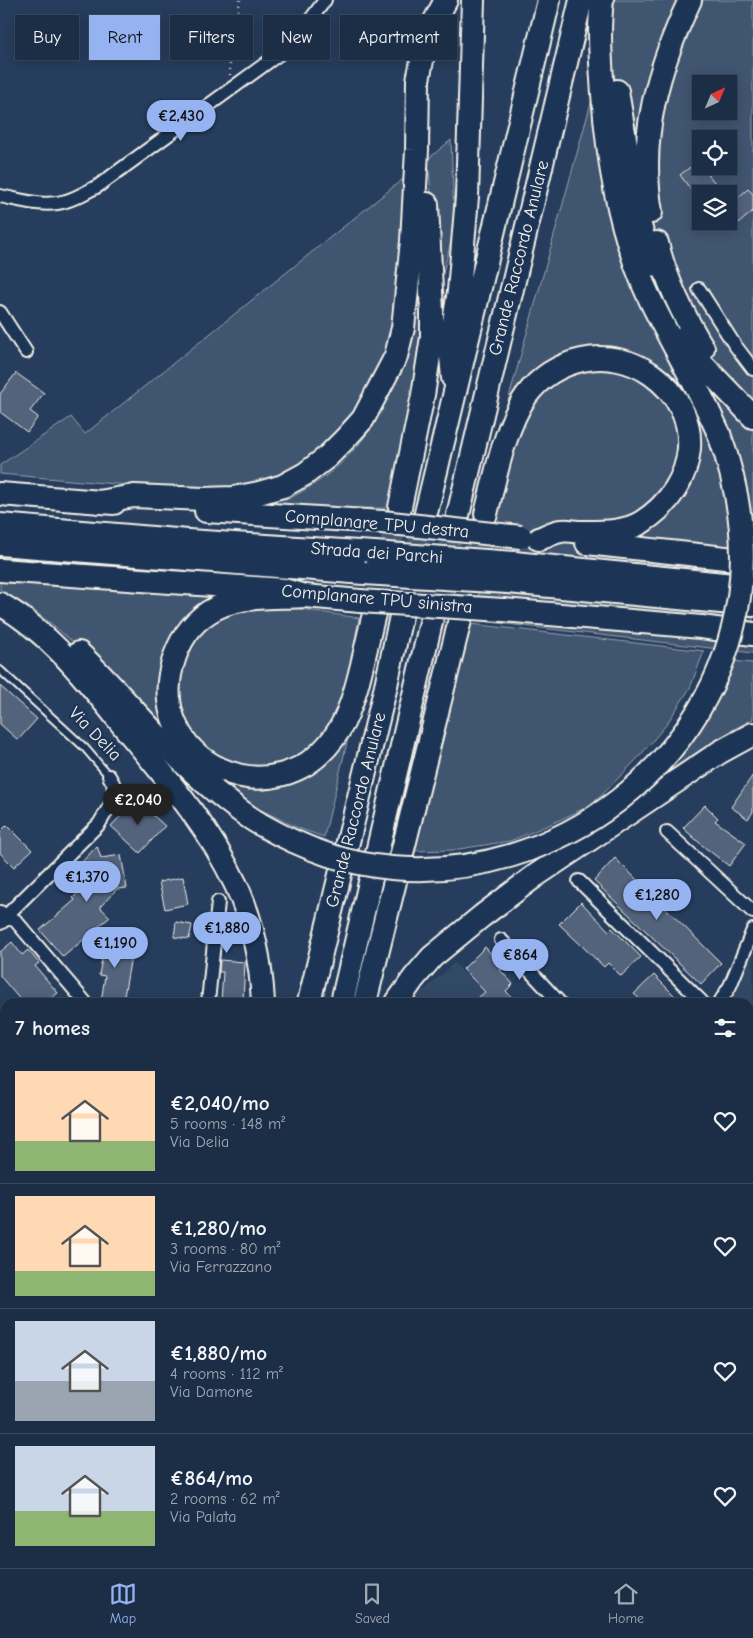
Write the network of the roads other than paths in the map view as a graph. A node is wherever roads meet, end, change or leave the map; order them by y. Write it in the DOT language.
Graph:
graph roads {
  1 [pos="324,0"];
  2 [pos="446,0"];
  3 [pos="549,0"];
  4 [pos="581,0"];
  5 [pos="602,0"];
  6 [pos="610,0"];
  7 [pos="690,0"];
  8 [pos="472,8"];
  9 [pos="418,150"];
  10 [pos="0,196"];
  11 [pos="699,289"];
  12 [pos="2,321"];
  13 [pos="26,352"];
  14 [pos="753,369"];
  15 [pos="456,391"];
  16 [pos="752,416"];
  17 [pos="0,494"];
  18 [pos="99,502"];
  19 [pos="400,507"];
  20 [pos="426,513"];
  21 [pos="486,514"];
  22 [pos="458,515"];
  23 [pos="0,525"];
  24 [pos="530,538"];
  25 [pos="0,544"];
  26 [pos="753,561"];
  27 [pos="0,570"];
  28 [pos="511,572"];
  29 [pos="753,587"];
  30 [pos="0,596"];
  31 [pos="305,596"];
  32 [pos="0,604"];
  33 [pos="753,606"];
  34 [pos="367,607"];
  35 [pos="401,616"];
  36 [pos="432,618"];
  37 [pos="460,620"];
  38 [pos="753,634"];
  39 [pos="0,670"];
  40 [pos="753,734"];
  41 [pos="109,776"];
  42 [pos="667,832"];
  43 [pos="579,881"];
  44 [pos="218,902"];
  45 [pos="753,912"];
  46 [pos="1,918"];
  47 [pos="753,930"];
  48 [pos="501,940"];
  49 [pos="82,998"];
  50 [pos="208,998"];
  51 [pos="263,998"];
  52 [pos="310,998"];
  53 [pos="343,998"];
  54 [pos="366,998"];
  55 [pos="400,998"];
  56 [pos="555,998"];
  57 [pos="698,998"];
  58 [pos="722,998"];
  1 -- 10 [label="street"];
  2 -- 9 [label="highway"];
  3 -- 15 [label="highway, Grande Raccordo Anulare"];
  4 -- 22 [label="highway, Grande Raccordo Anulare"];
  5 -- 30 [label="highway, bridge"];
  6 -- 16 [label="highway"];
  7 -- 16 [label="highway"];
  8 -- 15 [label="highway"];
  9 -- 18 [label="highway"];
  9 -- 19 [label="highway"];
  11 -- 14 [label="street"];
  12 -- 13 [label="street"];
  15 -- 20 [label="highway, Grande Raccordo Anulare"];
  17 -- 18 [label="highway, Complanare TPU destra"];
  18 -- 24 [label="highway, Complanare TPU destra, bridge"];
  21 -- 24 [label="highway"];
  23 -- 28 [label="highway, Strada dei Parchi, bridge"];
  24 -- 26 [label="highway, Complanare TPU destra"];
  25 -- 28 [label="highway, Strada dei Parchi, bridge"];
  27 -- 31 [label="highway, Complanare TPU sinistra"];
  28 -- 29 [label="highway, Strada dei Parchi"];
  28 -- 33 [label="highway, Strada dei Parchi"];
  31 -- 34 [label="highway, Complanare TPU sinistra"];
  31 -- 34 [label="highway"];
  32 -- 51 [label="highway"];
  34 -- 38 [label="highway, Complanare TPU sinistra, bridge"];
  35 -- 52 [label="highway, Grande Raccordo Anulare"];
  36 -- 53 [label="highway, Grande Raccordo Anulare"];
  37 -- 54 [label="highway"];
  39 -- 41 [label="lane, Via Delia"];
  40 -- 55 [label="highway"];
  41 -- 46 [label="street, Via Delia"];
  42 -- 45 [label="street"];
  43 -- 57 [label="street"];
  44 -- 50 [label="street"];
  46 -- 49 [label="street"];
  47 -- 58 [label="street"];
  48 -- 56 [label="street"];
}
